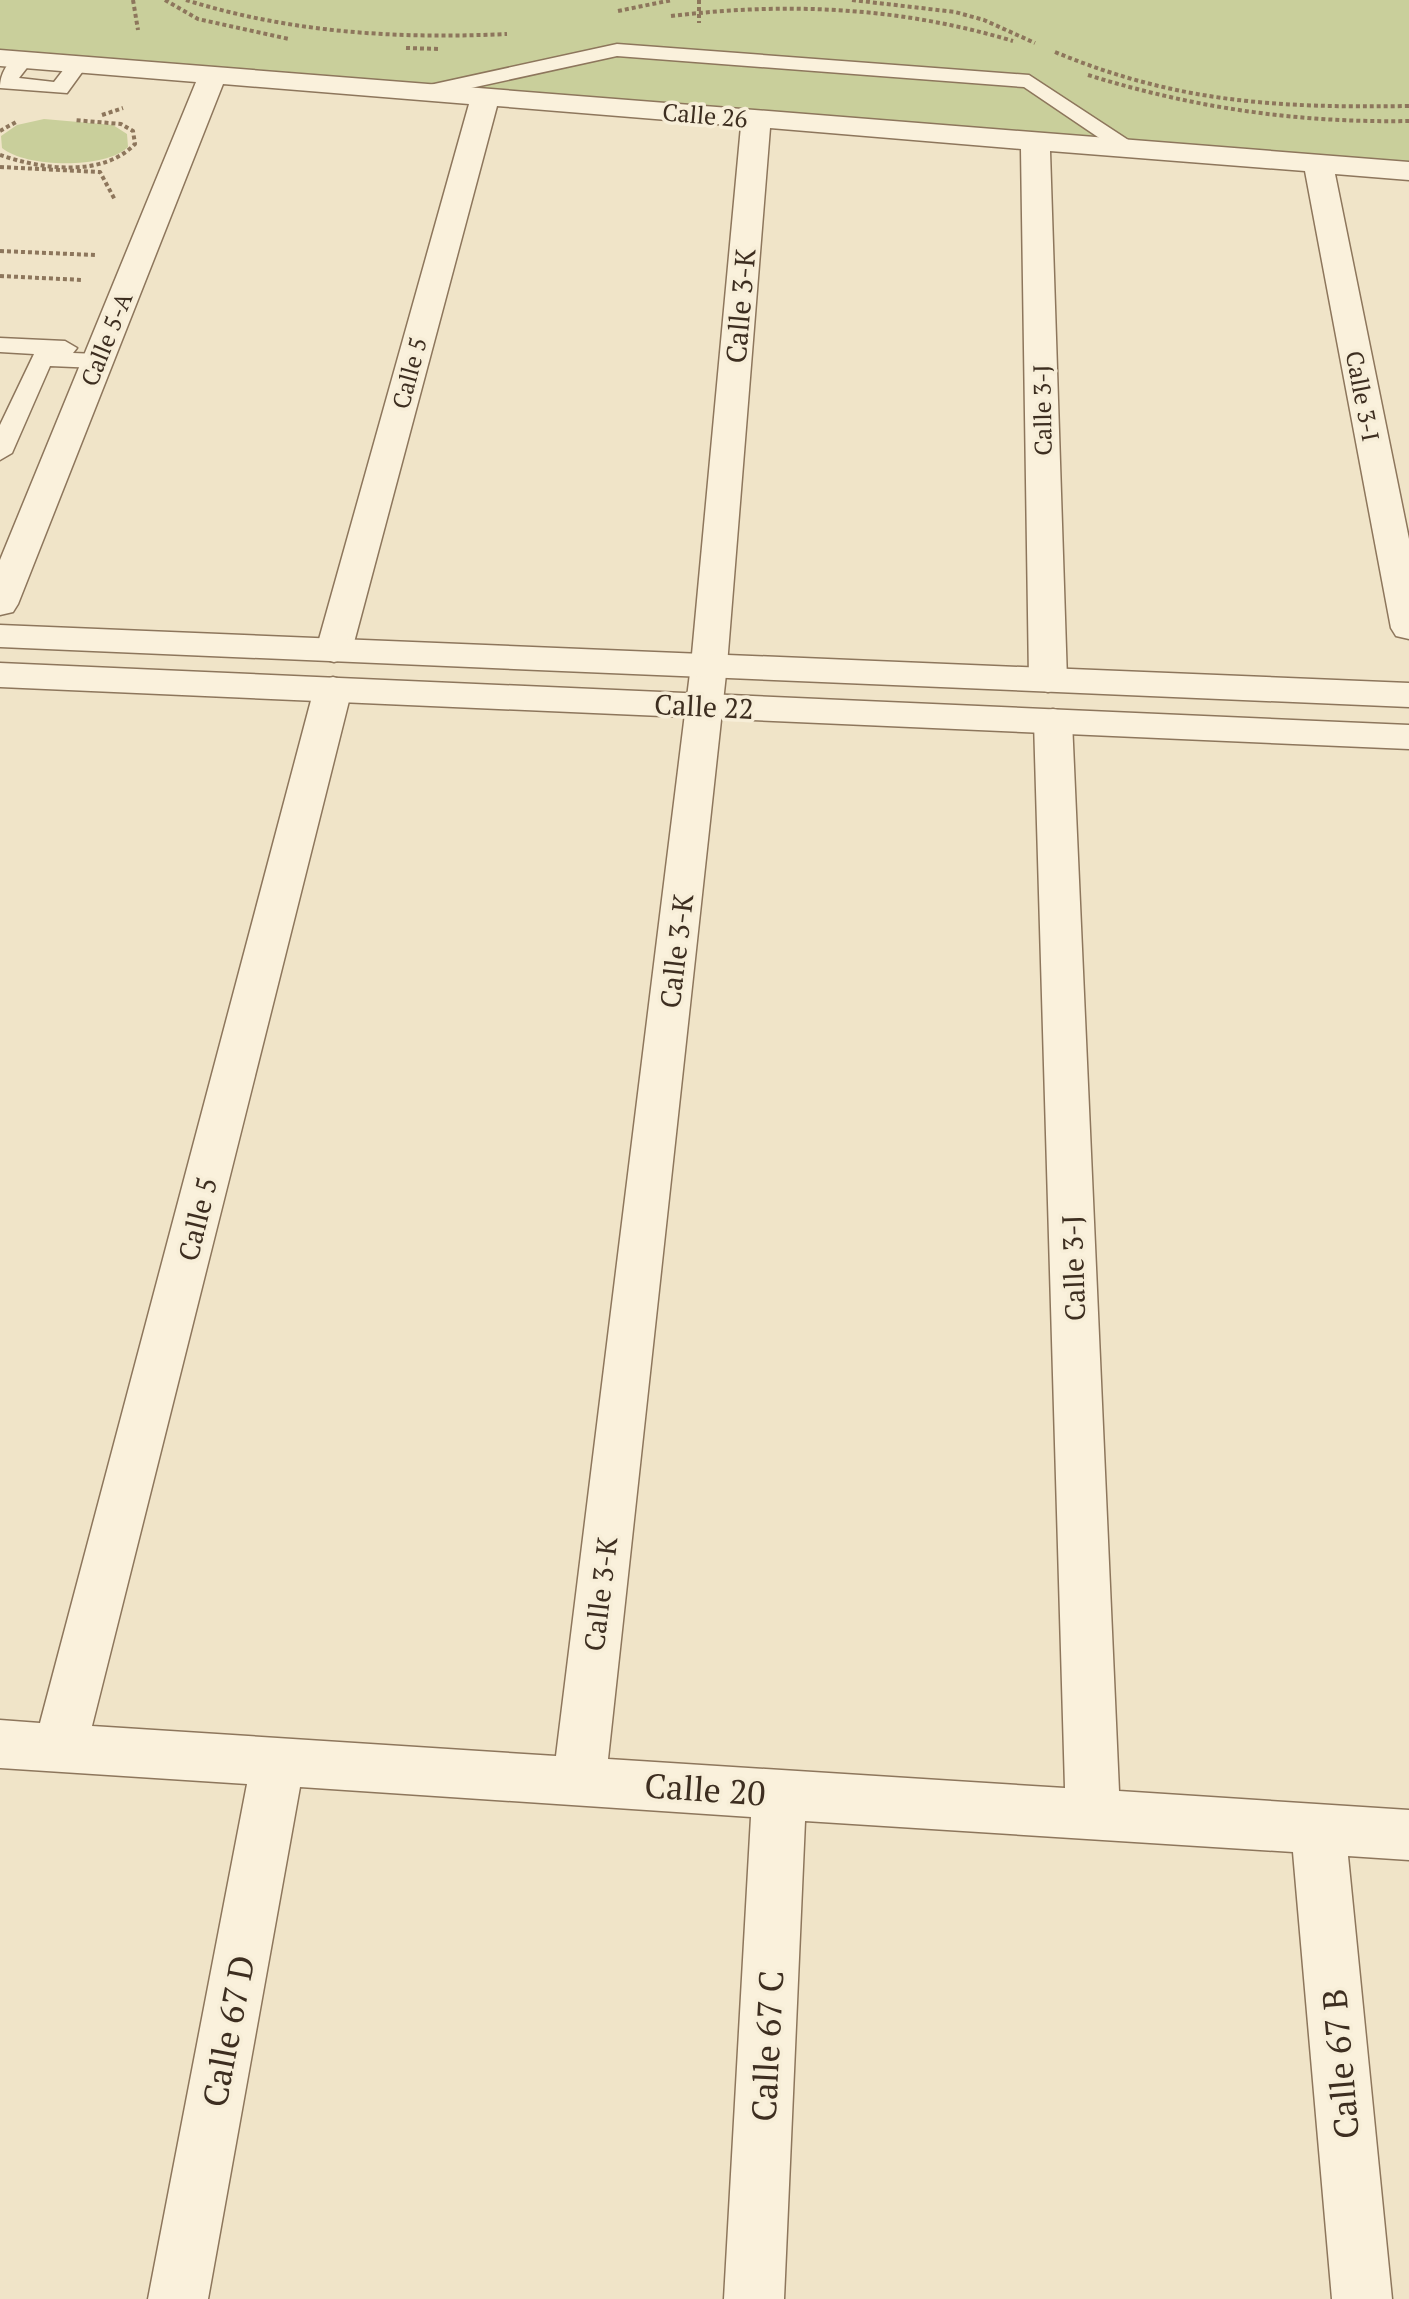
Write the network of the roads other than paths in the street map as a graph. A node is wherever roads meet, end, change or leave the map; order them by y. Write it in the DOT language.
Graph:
graph roads {
  1 [pos="11,59"];
  2 [pos="213,75"];
  3 [pos="425,92"];
  4 [pos="485,97"];
  5 [pos="756,119"];
  6 [pos="1035,141"];
  7 [pos="1131,149"];
  8 [pos="1318,164"];
  9 [pos="1409,171"];
  10 [pos="0,345"];
  11 [pos="100,356"];
  12 [pos="0,453"];
  13 [pos="3,589"];
  14 [pos="1409,628"];
  15 [pos="0,636"];
  16 [pos="333,670"];
  17 [pos="0,675"];
  18 [pos="707,686"];
  19 [pos="1409,695"];
  20 [pos="1051,700"];
  21 [pos="1409,737"];
  22 [pos="0,1744"];
  23 [pos="60,1748"];
  24 [pos="278,1762"];
  25 [pos="579,1781"];
  26 [pos="779,1794"];
  27 [pos="1093,1814"];
  28 [pos="1318,1829"];
  29 [pos="1409,1835"];
  30 [pos="178,2299"];
  31 [pos="754,2299"];
  32 [pos="1362,2299"];
  1 -- 2 [label="street, Calle 26"];
  2 -- 3 [label="street, Calle 26"];
  2 -- 11 [label="street, Calle 5-A"];
  3 -- 4 [label="street, Calle 26"];
  3 -- 7 [label="lane"];
  4 -- 5 [label="street, Calle 26"];
  4 -- 16 [label="street, Calle 5"];
  5 -- 6 [label="street, Calle 26"];
  5 -- 18 [label="street, Calle 3-K"];
  6 -- 7 [label="street, Calle 26"];
  6 -- 20 [label="street, Calle 3-J"];
  7 -- 8 [label="street, Calle 26"];
  8 -- 9 [label="street, Calle 26"];
  8 -- 14 [label="street, Calle 3-I"];
  10 -- 11 [label="lane"];
  11 -- 12 [label="lane"];
  11 -- 13 [label="street, Calle 5-A"];
  15 -- 16 [label="street, Calle 22"];
  16 -- 17 [label="street, Calle 22"];
  16 -- 18 [label="street, Calle 22"];
  16 -- 23 [label="street, Calle 5"];
  18 -- 20 [label="street, Calle 22"];
  18 -- 25 [label="street, Calle 3-K"];
  19 -- 20 [label="street, Calle 22"];
  20 -- 21 [label="street, Calle 22"];
  20 -- 27 [label="street, Calle 3-J"];
  22 -- 23 [label="street, Calle 20"];
  23 -- 24 [label="street, Calle 20"];
  24 -- 25 [label="street, Calle 20"];
  24 -- 30 [label="street, Calle 67 D"];
  25 -- 26 [label="street, Calle 20"];
  26 -- 27 [label="street, Calle 20"];
  26 -- 31 [label="street, Calle 67 C"];
  27 -- 28 [label="street, Calle 20"];
  28 -- 29 [label="street, Calle 20"];
  28 -- 32 [label="street, Calle 67 B"];
}
